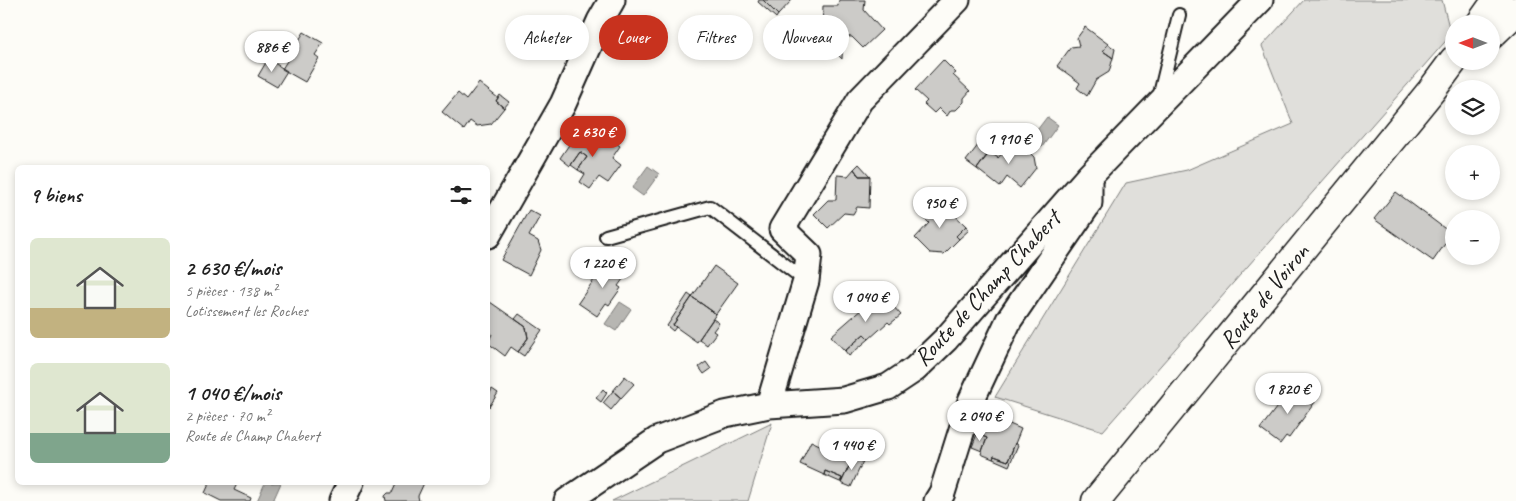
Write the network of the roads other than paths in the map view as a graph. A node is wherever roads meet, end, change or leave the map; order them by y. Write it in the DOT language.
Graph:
graph roads {
  1 [pos="612,0"];
  2 [pos="956,0"];
  3 [pos="1260,0"];
  4 [pos="1497,0"];
  5 [pos="1516,11"];
  6 [pos="1179,15"];
  7 [pos="1486,15"];
  8 [pos="1500,26"];
  9 [pos="1447,70"];
  10 [pos="1454,70"];
  11 [pos="1431,92"];
  12 [pos="1156,108"];
  13 [pos="1089,176"];
  14 [pos="490,232"];
  15 [pos="606,236"];
  16 [pos="806,281"];
  17 [pos="769,405"];
  18 [pos="350,485"];
  19 [pos="342,501"];
  20 [pos="567,501"];
  21 [pos="937,501"];
  22 [pos="1096,501"];
  1 -- 14 [label="street"];
  2 -- 16 [label="street"];
  3 -- 12 [label="street, Route de Champ Chabert"];
  4 -- 7 [label="main road"];
  5 -- 8 [label="main road"];
  6 -- 12 [label="lane"];
  9 -- 11 [label="main road, Route de Voiron"];
  10 -- 11 [label="main road, Route de Voiron"];
  11 -- 22 [label="main road, Route de Voiron"];
  12 -- 13 [label="street, Route de Champ Chabert"];
  13 -- 17 [label="street, Route de Champ Chabert"];
  13 -- 21 [label="street"];
  15 -- 16 [label="lane"];
  16 -- 17 [label="street"];
  17 -- 20 [label="street, Route de Champ Chabert"];
  18 -- 19 [label="street"];
}
